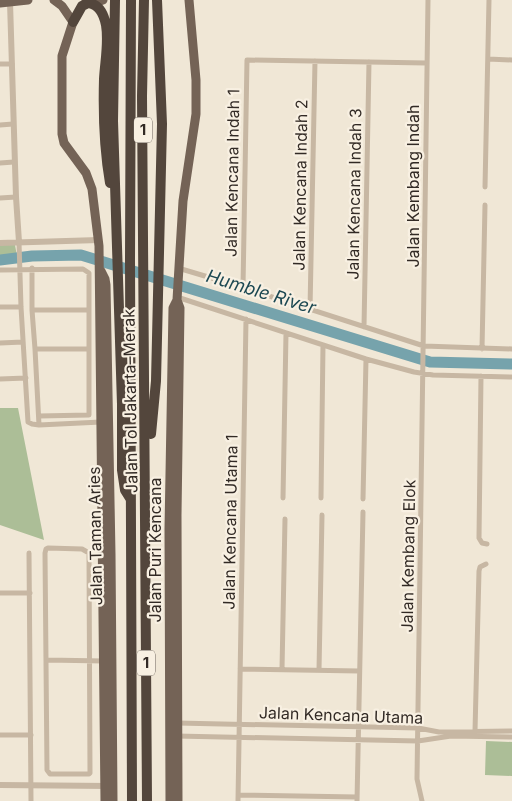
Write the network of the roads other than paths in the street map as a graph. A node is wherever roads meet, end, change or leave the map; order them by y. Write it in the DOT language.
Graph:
graph roads {
  1 [pos="28,0"];
  2 [pos="54,0"];
  3 [pos="86,0"];
  4 [pos="103,0"];
  5 [pos="115,0"];
  6 [pos="131,0"];
  7 [pos="144,0"];
  8 [pos="157,0"];
  9 [pos="189,0"];
  10 [pos="428,0"];
  11 [pos="489,0"];
  12 [pos="10,2"];
  13 [pos="0,3"];
  14 [pos="73,22"];
  15 [pos="488,59"];
  16 [pos="512,60"];
  17 [pos="315,61"];
  18 [pos="369,62"];
  19 [pos="426,63"];
  20 [pos="0,64"];
  21 [pos="12,64"];
  22 [pos="13,124"];
  23 [pos="0,125"];
  24 [pos="14,162"];
  25 [pos="0,163"];
  26 [pos="485,186"];
  27 [pos="16,197"];
  28 [pos="0,198"];
  29 [pos="485,205"];
  30 [pos="116,216"];
  31 [pos="0,243"];
  32 [pos="99,243"];
  33 [pos="19,244"];
  34 [pos="20,266"];
  35 [pos="32,268"];
  36 [pos="0,270"];
  37 [pos="178,271"];
  38 [pos="243,287"];
  39 [pos="177,297"];
  40 [pos="0,307"];
  41 [pos="21,307"];
  42 [pos="310,309"];
  43 [pos="32,310"];
  44 [pos="89,310"];
  45 [pos="246,319"];
  46 [pos="364,327"];
  47 [pos="286,333"];
  48 [pos="23,342"];
  49 [pos="0,343"];
  50 [pos="324,345"];
  51 [pos="424,348"];
  52 [pos="482,348"];
  53 [pos="89,349"];
  54 [pos="512,349"];
  55 [pos="35,350"];
  56 [pos="366,359"];
  57 [pos="424,373"];
  58 [pos="481,376"];
  59 [pos="512,377"];
  60 [pos="26,378"];
  61 [pos="0,379"];
  62 [pos="89,414"];
  63 [pos="39,416"];
  64 [pos="104,422"];
  65 [pos="89,423"];
  66 [pos="39,425"];
  67 [pos="146,451"];
  68 [pos="283,498"];
  69 [pos="321,498"];
  70 [pos="131,499"];
  71 [pos="363,499"];
  72 [pos="363,512"];
  73 [pos="322,515"];
  74 [pos="285,518"];
  75 [pos="487,544"];
  76 [pos="29,553"];
  77 [pos="486,564"];
  78 [pos="0,593"];
  79 [pos="30,593"];
  80 [pos="47,660"];
  81 [pos="89,660"];
  82 [pos="108,660"];
  83 [pos="240,669"];
  84 [pos="282,669"];
  85 [pos="319,670"];
  86 [pos="360,671"];
  87 [pos="174,723"];
  88 [pos="239,724"];
  89 [pos="359,726"];
  90 [pos="418,728"];
  91 [pos="512,731"];
  92 [pos="473,733"];
  93 [pos="483,734"];
  94 [pos="0,735"];
  95 [pos="31,735"];
  96 [pos="174,736"];
  97 [pos="512,737"];
  98 [pos="239,738"];
  99 [pos="358,740"];
  100 [pos="418,741"];
  101 [pos="0,785"];
  102 [pos="31,786"];
  103 [pos="109,786"];
  104 [pos="238,795"];
  105 [pos="258,798"];
  106 [pos="309,799"];
  107 [pos="357,799"];
  108 [pos="32,801"];
  109 [pos="105,801"];
  110 [pos="113,801"];
  111 [pos="132,801"];
  112 [pos="147,801"];
  113 [pos="170,801"];
  114 [pos="178,801"];
  115 [pos="238,801"];
  116 [pos="422,801"];
  1 -- 12 [label="main road"];
  2 -- 14 [label="main road"];
  3 -- 4 [label="main road"];
  5 -- 30 [label="highway"];
  6 -- 70 [label="highway, Jalan Tol Jakarta–Merak / 1"];
  7 -- 67 [label="highway, Jalan Tol Jakarta–Merak / 1"];
  8 -- 67 [label="highway"];
  9 -- 37 [label="main road, Jalan Puri Kencana"];
  10 -- 19 [label="street, Jalan Kembang Indah"];
  11 -- 15 [label="street"];
  12 -- 13 [label="main road"];
  12 -- 21 [label="street"];
  14 -- 30 [label="highway"];
  14 -- 32 [label="main road, Jalan Taman Aries"];
  15 -- 16 [label="street"];
  15 -- 26 [label="street"];
  17 -- 18 [label="street"];
  17 -- 38 [label="street, Jalan Kencana Indah 1"];
  17 -- 42 [label="street, Jalan Kencana Indah 2"];
  18 -- 19 [label="street"];
  18 -- 46 [label="street, Jalan Kencana Indah 3"];
  19 -- 51 [label="street, Jalan Kembang Indah"];
  20 -- 21 [label="street"];
  21 -- 22 [label="street"];
  22 -- 23 [label="street"];
  22 -- 24 [label="street"];
  24 -- 25 [label="street"];
  24 -- 27 [label="street"];
  27 -- 28 [label="street"];
  27 -- 33 [label="street"];
  29 -- 52 [label="street"];
  30 -- 70 [label="highway"];
  31 -- 33 [label="street"];
  32 -- 33 [label="street"];
  32 -- 64 [label="main road, Jalan Taman Aries"];
  33 -- 34 [label="street"];
  34 -- 35 [label="street"];
  34 -- 36 [label="street"];
  34 -- 41 [label="street"];
  35 -- 43 [label="street"];
  35 -- 44 [label="street"];
  37 -- 38 [label="street"];
  37 -- 39 [label="main road, Jalan Puri Kencana"];
  38 -- 42 [label="street"];
  39 -- 45 [label="street"];
  39 -- 87 [label="main road, Jalan Puri Kencana"];
  40 -- 41 [label="street"];
  41 -- 48 [label="street"];
  42 -- 46 [label="street"];
  43 -- 44 [label="street"];
  43 -- 55 [label="street"];
  44 -- 53 [label="street"];
  45 -- 47 [label="street"];
  45 -- 83 [label="street, Jalan Kencana Utama 1"];
  46 -- 51 [label="street"];
  47 -- 50 [label="street"];
  47 -- 68 [label="street"];
  48 -- 49 [label="street"];
  48 -- 60 [label="street"];
  50 -- 56 [label="street"];
  50 -- 69 [label="street"];
  51 -- 52 [label="street"];
  51 -- 57 [label="street, Jalan Kembang Indah"];
  52 -- 54 [label="street"];
  53 -- 55 [label="street"];
  53 -- 62 [label="street"];
  55 -- 63 [label="street"];
  56 -- 57 [label="street"];
  56 -- 71 [label="street"];
  57 -- 58 [label="street"];
  57 -- 90 [label="street, Jalan Kembang Elok"];
  58 -- 59 [label="street"];
  58 -- 75 [label="street"];
  60 -- 61 [label="street"];
  60 -- 66 [label="street"];
  62 -- 63 [label="street"];
  62 -- 65 [label="street"];
  63 -- 66 [label="street"];
  64 -- 65 [label="street"];
  64 -- 82 [label="main road, Jalan Taman Aries"];
  65 -- 66 [label="street"];
  67 -- 112 [label="highway, Jalan Tol Jakarta–Merak / 1"];
  70 -- 111 [label="highway, Jalan Tol Jakarta–Merak / 1"];
  72 -- 86 [label="street"];
  73 -- 85 [label="street"];
  74 -- 84 [label="street"];
  76 -- 79 [label="street"];
  77 -- 92 [label="street"];
  78 -- 79 [label="street"];
  79 -- 95 [label="street"];
  80 -- 81 [label="street"];
  80 -- 81 [label="street"];
  80 -- 81 [label="street"];
  81 -- 82 [label="street"];
  82 -- 103 [label="main road, Jalan Taman Aries"];
  83 -- 84 [label="street"];
  83 -- 88 [label="street, Jalan Kencana Utama 1"];
  84 -- 85 [label="street"];
  85 -- 86 [label="street"];
  86 -- 89 [label="street"];
  87 -- 88 [label="street, Jalan Kencana Utama"];
  87 -- 96 [label="main road, Jalan Puri Kencana"];
  88 -- 89 [label="street, Jalan Kencana Utama"];
  88 -- 98 [label="street, Jalan Kencana Utama 1"];
  89 -- 90 [label="street, Jalan Kencana Utama"];
  89 -- 99 [label="street"];
  90 -- 92 [label="street, Jalan Kencana Utama"];
  90 -- 100 [label="street, Jalan Kembang Elok"];
  91 -- 93 [label="street"];
  92 -- 93 [label="street"];
  92 -- 100 [label="street, Jalan Kencana Utama"];
  93 -- 97 [label="street"];
  94 -- 95 [label="street"];
  95 -- 102 [label="street"];
  96 -- 98 [label="street, Jalan Kencana Utama"];
  96 -- 113 [label="main road, Jalan Puri Kencana"];
  96 -- 114 [label="main road, Jalan Puri Kencana"];
  98 -- 99 [label="street, Jalan Kencana Utama"];
  98 -- 104 [label="street, Jalan Kencana Utama 1"];
  99 -- 100 [label="street, Jalan Kencana Utama"];
  99 -- 107 [label="street"];
  100 -- 116 [label="street, Jalan Kembang Elok"];
  101 -- 102 [label="street"];
  102 -- 103 [label="street"];
  102 -- 108 [label="street"];
  103 -- 109 [label="main road, Jalan Taman Aries"];
  103 -- 110 [label="main road, Jalan Taman Aries"];
  104 -- 105 [label="street"];
  104 -- 115 [label="street, Jalan Kencana Utama 1"];
  105 -- 106 [label="street"];
  106 -- 107 [label="street"];
}
